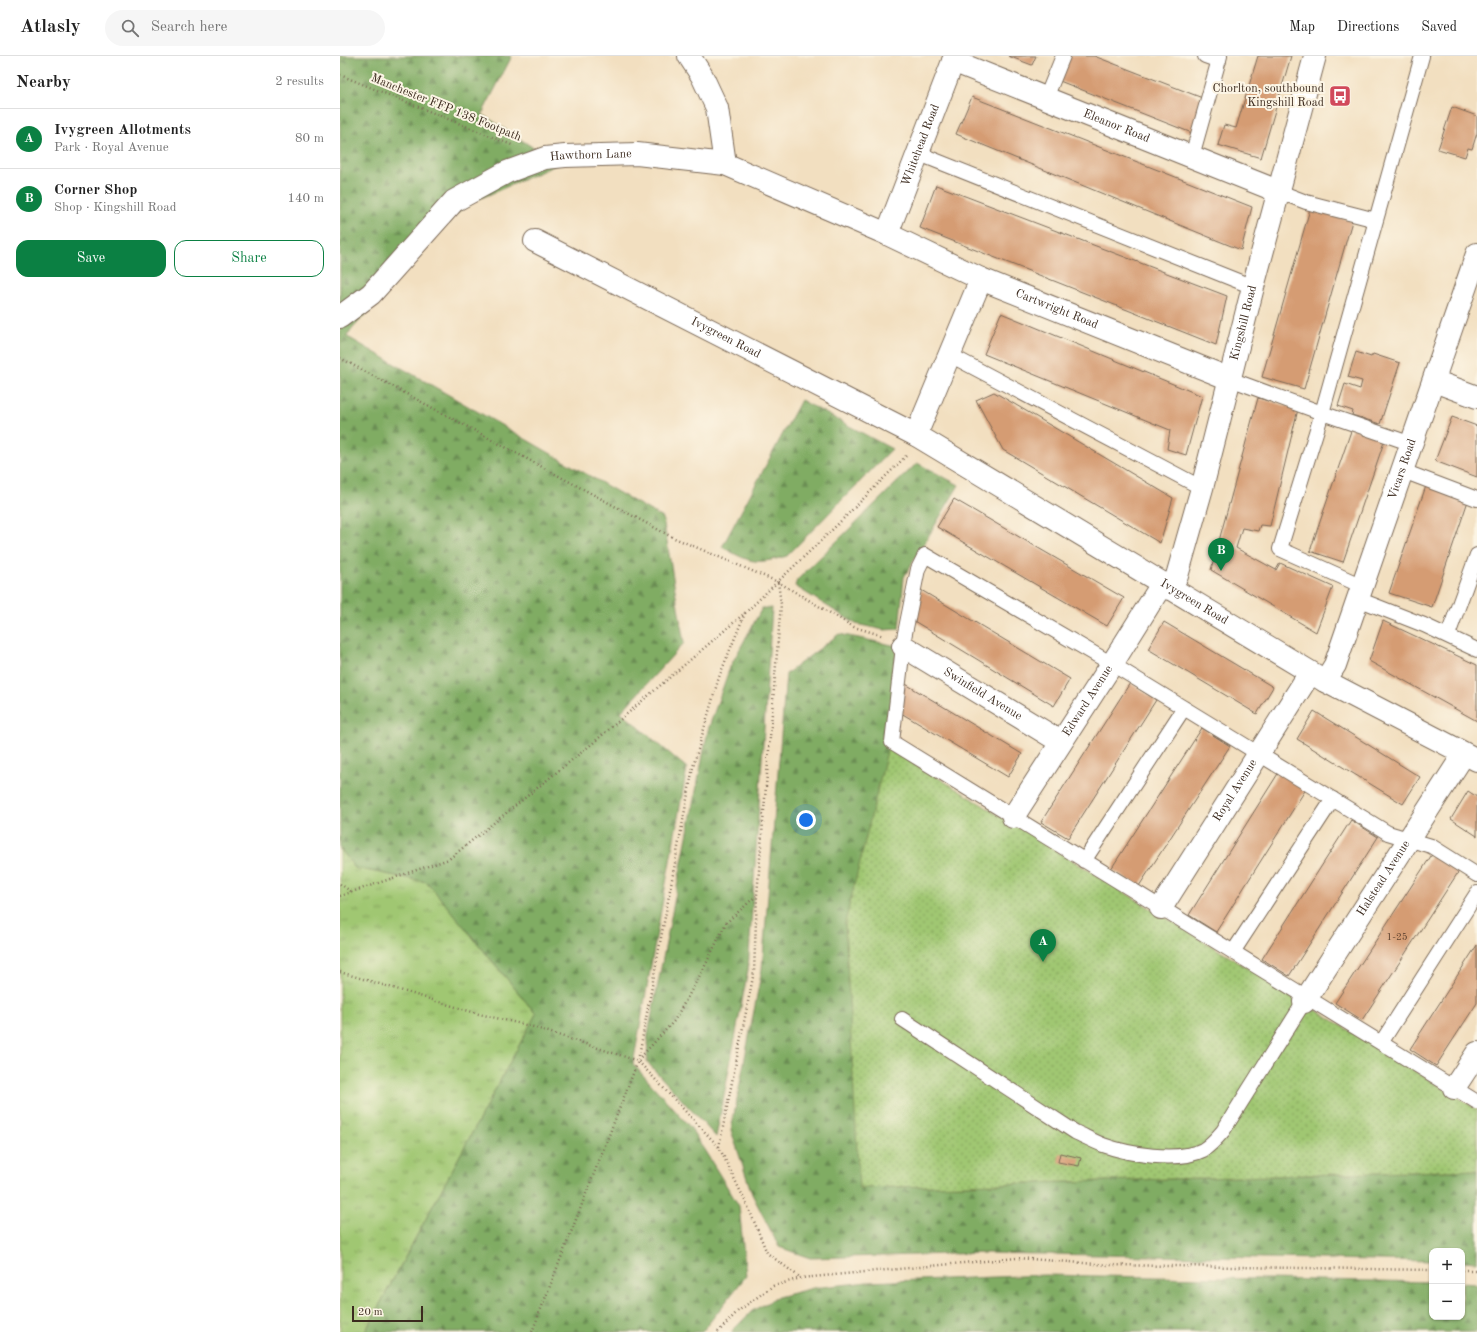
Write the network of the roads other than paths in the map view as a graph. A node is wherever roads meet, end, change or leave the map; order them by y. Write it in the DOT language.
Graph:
graph roads {
  1 [pos="689,56"];
  2 [pos="1063,56"];
  3 [pos="1205,56"];
  4 [pos="1316,56"];
  5 [pos="1422,56"];
  6 [pos="954,58"];
  7 [pos="1220,59"];
  8 [pos="1046,98"];
  9 [pos="917,153"];
  10 [pos="1192,156"];
  11 [pos="725,164"];
  12 [pos="1280,192"];
  13 [pos="1376,220"];
  14 [pos="887,234"];
  15 [pos="535,241"];
  16 [pos="1477,254"];
  17 [pos="981,279"];
  18 [pos="1254,286"];
  19 [pos="340,317"];
  20 [pos="950,355"];
  21 [pos="1230,379"];
  22 [pos="1434,381"];
  23 [pos="1477,397"];
  24 [pos="1322,413"];
  25 [pos="916,435"];
  26 [pos="1412,444"];
  27 [pos="1403,471"];
  28 [pos="1202,488"];
  29 [pos="1477,499"];
  30 [pos="1477,555"];
  31 [pos="1165,586"];
  32 [pos="1360,592"];
  33 [pos="1448,635"];
  34 [pos="895,641"];
  35 [pos="1477,650"];
  36 [pos="1112,664"];
  37 [pos="1317,677"];
  38 [pos="1184,708"];
  39 [pos="1061,742"];
  40 [pos="1260,754"];
  41 [pos="1470,757"];
  42 [pos="1333,799"];
  43 [pos="1013,817"];
  44 [pos="1409,840"];
  45 [pos="1084,861"];
  46 [pos="1477,875"];
  47 [pos="1477,893"];
  48 [pos="1161,908"];
  49 [pos="1233,952"];
  50 [pos="1305,1000"];
  51 [pos="902,1019"];
  52 [pos="1381,1043"];
  53 [pos="1477,1053"];
  54 [pos="1454,1088"];
  55 [pos="1477,1102"];
  1 -- 11 [label="street"];
  2 -- 8 [label="lane"];
  3 -- 7 [label="lane"];
  4 -- 12 [label="street, Kingshill Road"];
  5 -- 13 [label="lane"];
  6 -- 8 [label="street, Eleanor Road"];
  6 -- 9 [label="street, Whitehead Road"];
  7 -- 10 [label="lane"];
  8 -- 10 [label="street, Eleanor Road"];
  9 -- 14 [label="street, Whitehead Road"];
  9 -- 18 [label="lane"];
  10 -- 12 [label="street, Eleanor Road"];
  11 -- 14 [label="street, Hawthorn Lane"];
  11 -- 19 [label="street, Hawthorn Lane"];
  12 -- 13 [label="lane"];
  12 -- 18 [label="street, Kingshill Road"];
  13 -- 24 [label="lane"];
  14 -- 17 [label="street, Cartwright Road"];
  15 -- 25 [label="street, Ivygreen Road"];
  16 -- 22 [label="street, Vicars Road"];
  17 -- 20 [label="street"];
  17 -- 21 [label="street, Cartwright Road"];
  18 -- 21 [label="street, Kingshill Road"];
  20 -- 25 [label="street"];
  20 -- 28 [label="lane"];
  21 -- 24 [label="lane"];
  21 -- 28 [label="street, Kingshill Road"];
  22 -- 23 [label="street"];
  22 -- 26 [label="street, Vicars Road"];
  24 -- 26 [label="lane"];
  24 -- 32 [label="lane"];
  25 -- 31 [label="street, Ivygreen Road"];
  26 -- 27 [label="street, Vicars Road"];
  27 -- 29 [label="lane"];
  27 -- 32 [label="street, Vicars Road"];
  28 -- 31 [label="street, Kingshill Road"];
  30 -- 33 [label="lane"];
  31 -- 36 [label="street, Edward Avenue"];
  31 -- 37 [label="street, Ivygreen Road"];
  32 -- 33 [label="lane"];
  32 -- 37 [label="street, Vicars Road"];
  33 -- 35 [label="lane"];
  34 -- 36 [label="lane"];
  34 -- 39 [label="street, Swinfield Avenue"];
  34 -- 43 [label="lane"];
  36 -- 38 [label="lane"];
  36 -- 39 [label="street, Edward Avenue"];
  37 -- 40 [label="street, Royal Avenue"];
  37 -- 41 [label="street, Ivygreen Road"];
  38 -- 40 [label="lane"];
  38 -- 45 [label="lane"];
  39 -- 43 [label="street, Edward Avenue"];
  40 -- 42 [label="lane"];
  40 -- 48 [label="street, Royal Avenue"];
  41 -- 44 [label="street, Halstead Avenue"];
  42 -- 44 [label="lane"];
  42 -- 49 [label="lane"];
  43 -- 45 [label="lane"];
  44 -- 46 [label="lane"];
  44 -- 50 [label="street, Halstead Avenue"];
  45 -- 48 [label="lane"];
  47 -- 52 [label="lane"];
  48 -- 49 [label="lane"];
  49 -- 50 [label="lane"];
  50 -- 51 [label="lane"];
  50 -- 52 [label="lane"];
  52 -- 54 [label="lane"];
  53 -- 54 [label="street"];
  54 -- 55 [label="lane"];
}
